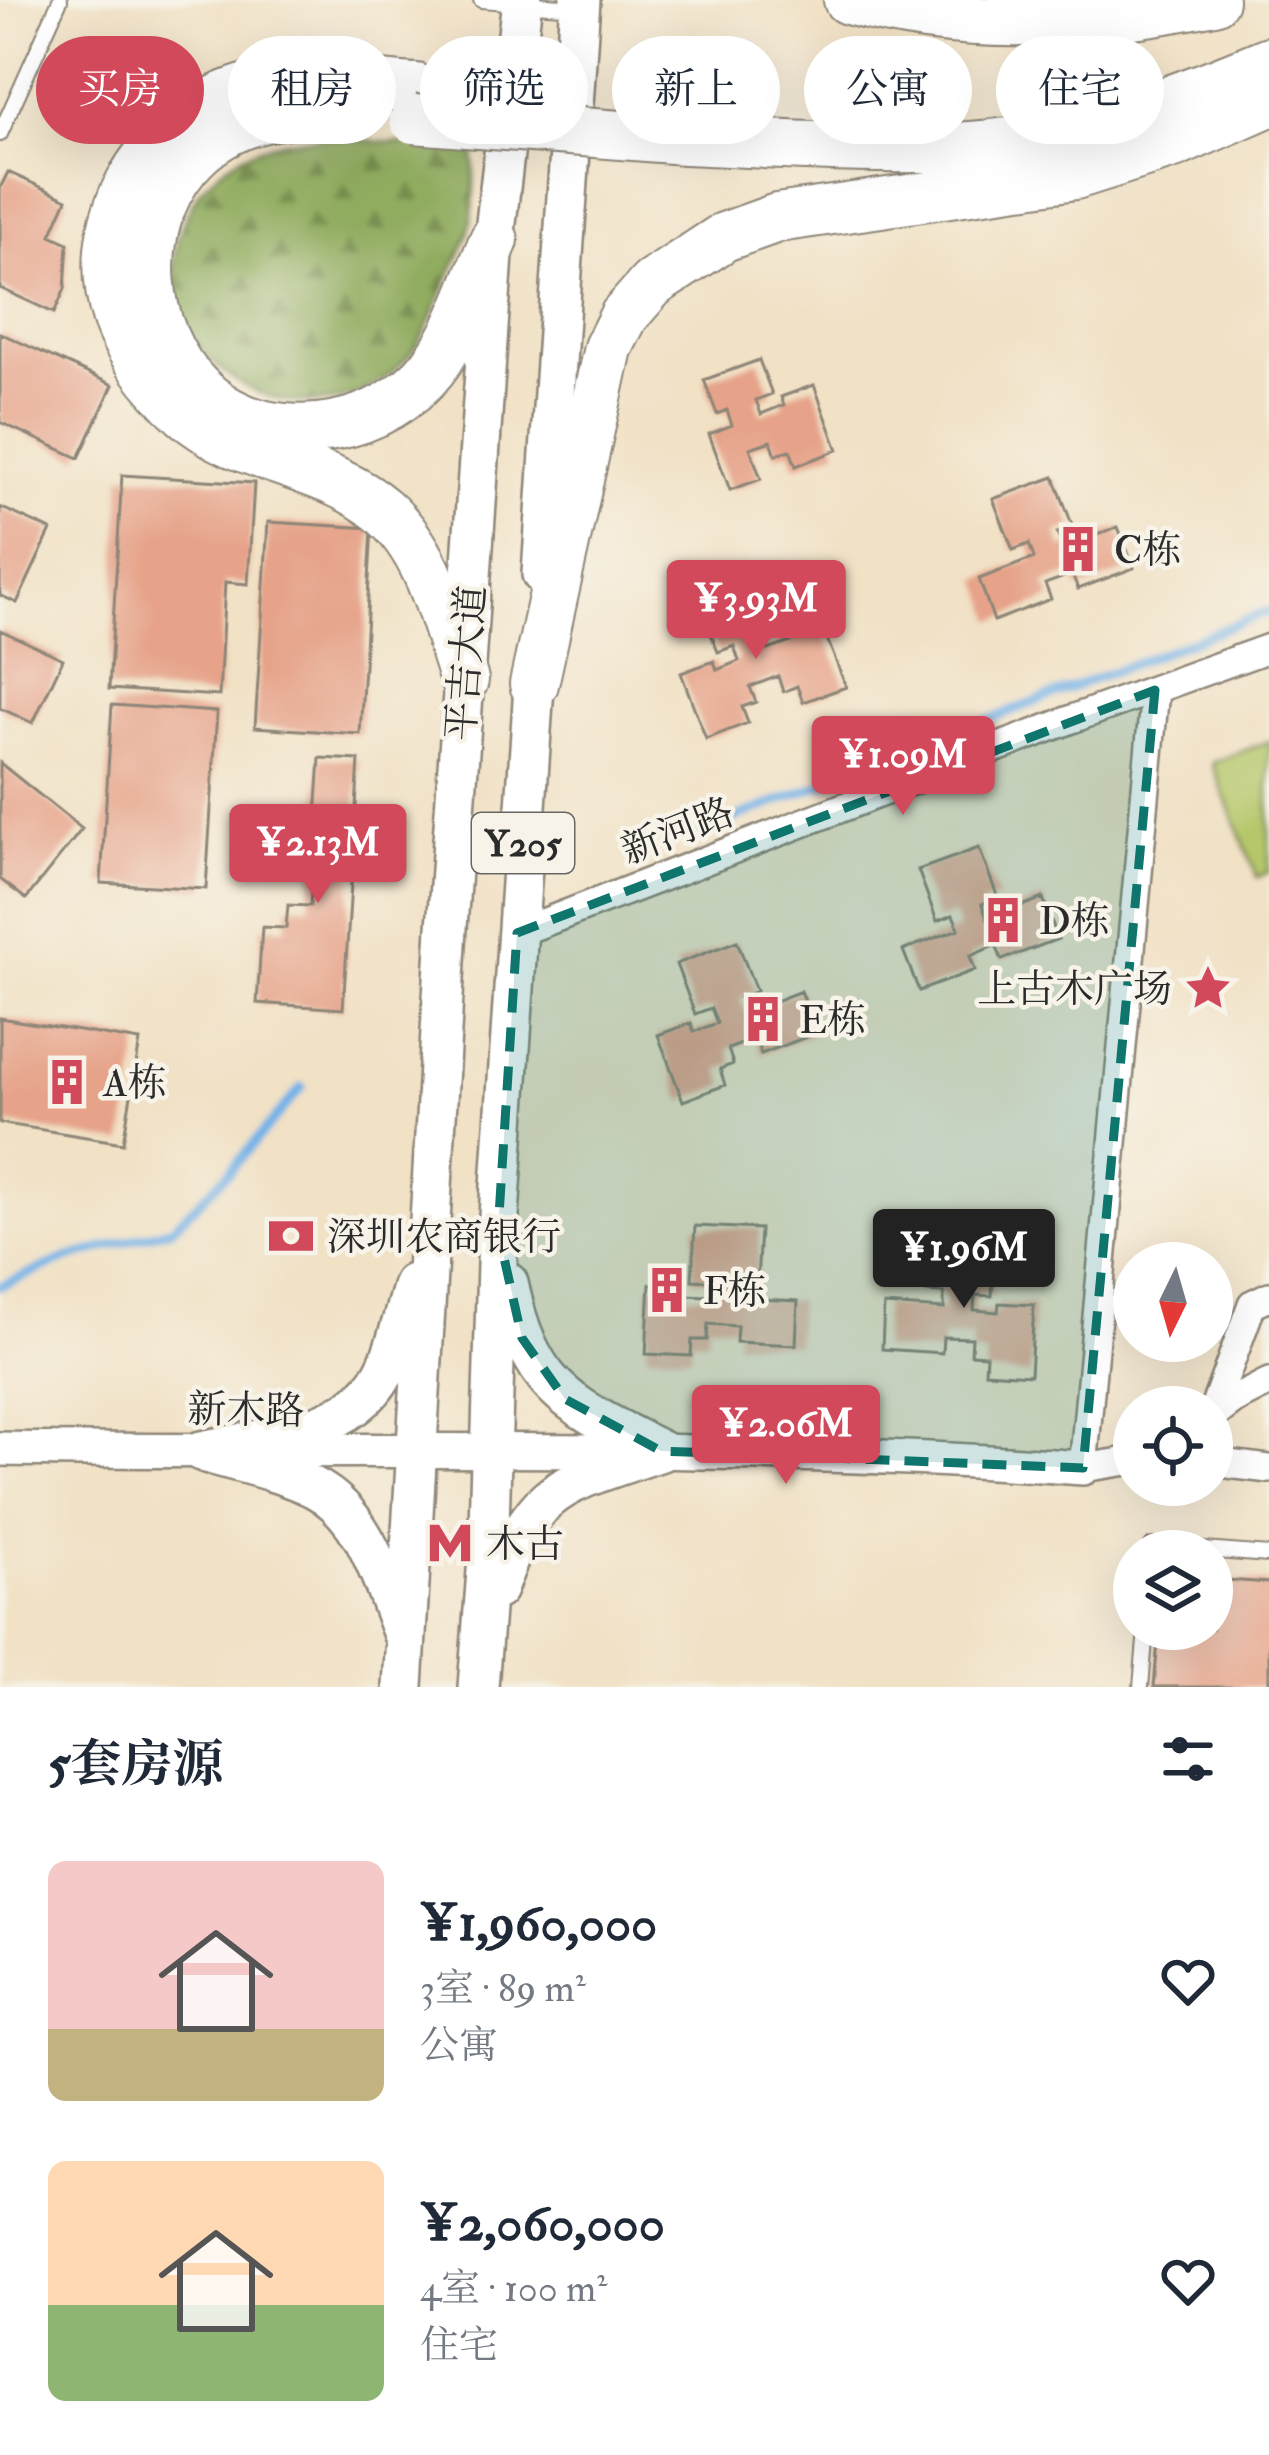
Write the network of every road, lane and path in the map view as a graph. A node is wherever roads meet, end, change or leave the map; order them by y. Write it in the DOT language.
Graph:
graph roads {
  1 [pos="61,0"];
  2 [pos="481,0"];
  3 [pos="848,0"];
  4 [pos="1214,0"];
  5 [pos="522,2"];
  6 [pos="580,4"];
  7 [pos="1269,28"];
  8 [pos="1269,62"];
  9 [pos="1269,102"];
  10 [pos="415,103"];
  11 [pos="612,119"];
  12 [pos="780,122"];
  13 [pos="0,134"];
  14 [pos="780,136"];
  15 [pos="494,240"];
  16 [pos="1269,648"];
  17 [pos="464,680"];
  18 [pos="534,684"];
  19 [pos="1155,690"];
  20 [pos="517,933"];
  21 [pos="431,1228"];
  22 [pos="497,1231"];
  23 [pos="1269,1296"];
  24 [pos="1269,1382"];
  25 [pos="1222,1386"];
  26 [pos="1233,1401"];
  27 [pos="0,1449"];
  28 [pos="661,1450"];
  29 [pos="201,1451"];
  30 [pos="418,1453"];
  31 [pos="490,1453"];
  32 [pos="1113,1463"];
  33 [pos="1233,1465"];
  34 [pos="1083,1468"];
  35 [pos="1269,1469"];
  36 [pos="1233,1552"];
  37 [pos="1269,1555"];
  38 [pos="482,1632"];
  39 [pos="406,1642"];
  40 [pos="1144,1650"];
  41 [pos="403,1687"];
  42 [pos="478,1687"];
  43 [pos="1141,1687"];
  1 -- 13 [label="lane"];
  2 -- 5 [label="lane"];
  3 -- 4 [label="highway"];
  5 -- 6 [label="lane"];
  5 -- 15 [label="main road, 平吉大道 / Y205"];
  6 -- 18 [label="main road, 平吉大道 / Y205"];
  7 -- 12 [label="highway"];
  8 -- 14 [label="highway"];
  9 -- 18 [label="highway"];
  10 -- 11 [label="highway"];
  10 -- 15 [label="highway"];
  10 -- 17 [label="highway"];
  15 -- 17 [label="main road, 平吉大道 / Y205"];
  16 -- 19 [label="street, 新河路"];
  17 -- 21 [label="main road, 平吉大道 / Y205"];
  18 -- 20 [label="main road, 平吉大道 / Y205"];
  19 -- 20 [label="street, 新河路"];
  19 -- 34 [label="street"];
  20 -- 22 [label="main road, 平吉大道 / Y205"];
  21 -- 29 [label="main road"];
  21 -- 30 [label="main road, 平吉大道 / Y205"];
  22 -- 28 [label="main road"];
  22 -- 31 [label="main road, 平吉大道 / Y205"];
  23 -- 25 [label="street"];
  24 -- 26 [label="street"];
  27 -- 29 [label="street, 新木路"];
  28 -- 31 [label="street, 新木路"];
  28 -- 34 [label="street, 新木路"];
  28 -- 38 [label="main road"];
  29 -- 30 [label="street, 新木路"];
  29 -- 39 [label="main road"];
  30 -- 31 [label="street, 新木路"];
  30 -- 39 [label="main road, 平吉大道 / Y205"];
  31 -- 38 [label="main road, 平吉大道 / Y205"];
  32 -- 34 [label="street"];
  33 -- 35 [label="street"];
  36 -- 37 [label="lane"];
  38 -- 42 [label="main road, 平吉大道 / Y205"];
  39 -- 41 [label="main road, 平吉大道 / Y205"];
  40 -- 43 [label="lane"];
}
